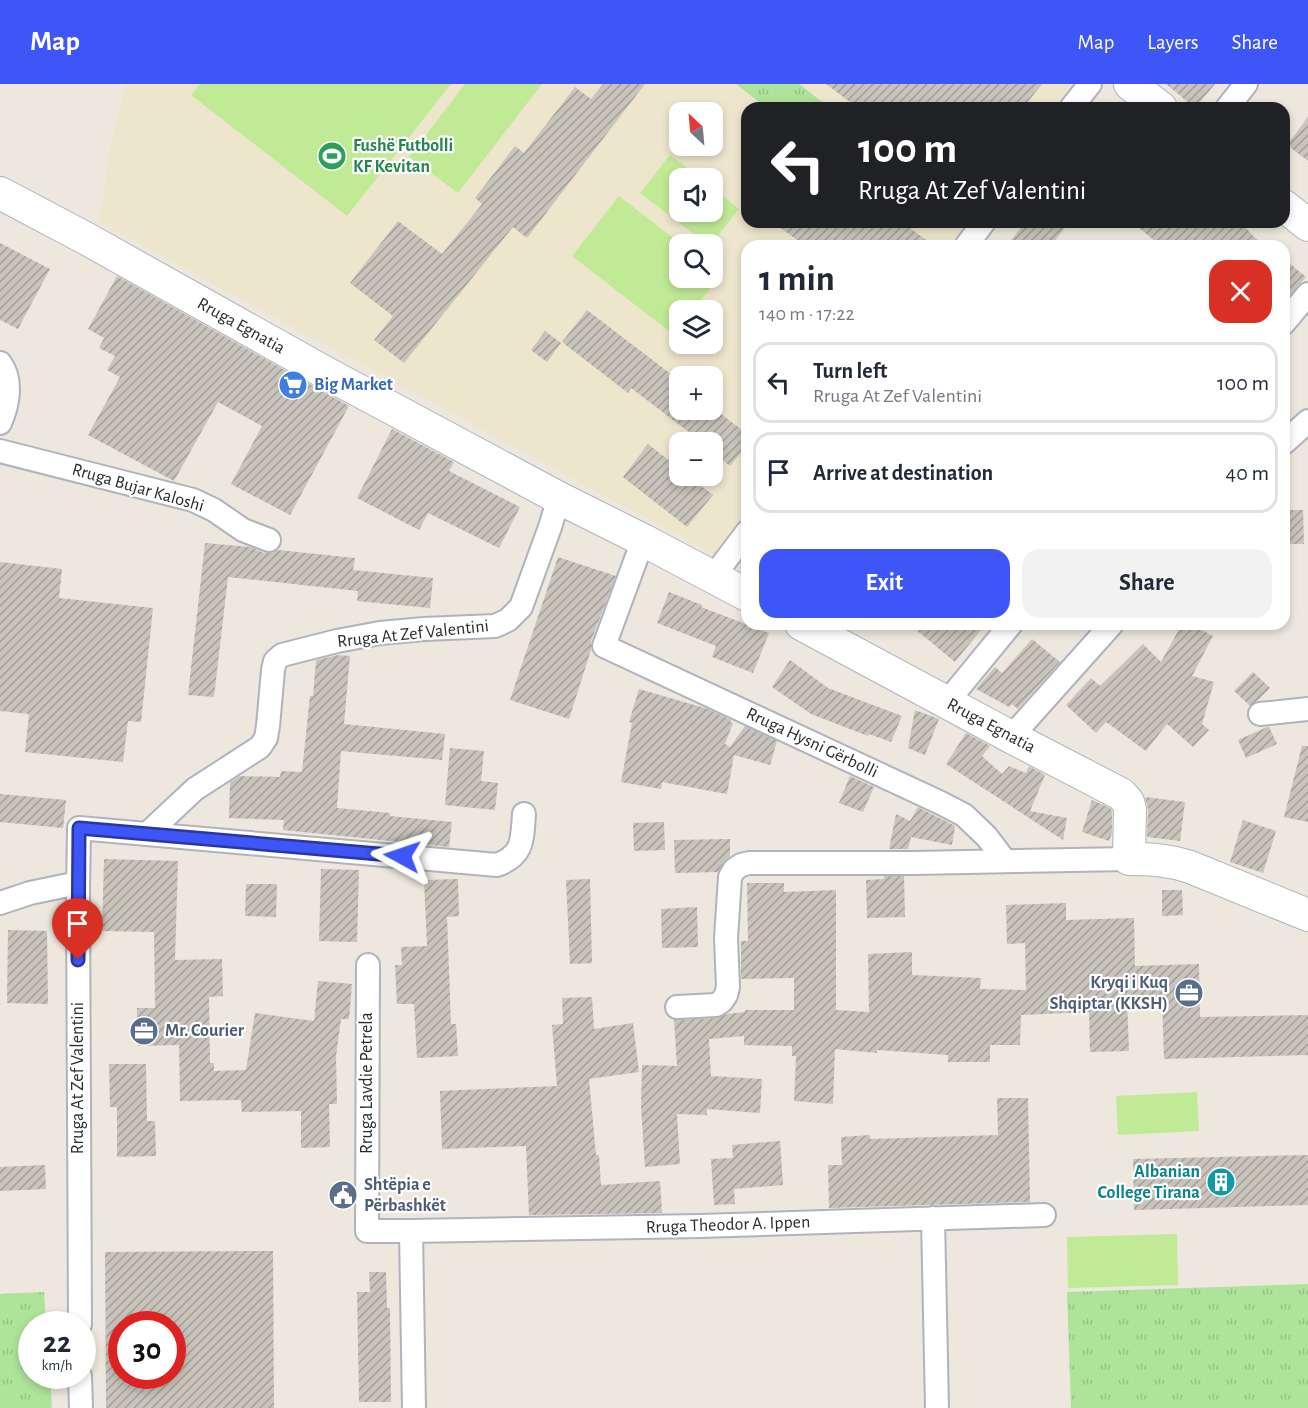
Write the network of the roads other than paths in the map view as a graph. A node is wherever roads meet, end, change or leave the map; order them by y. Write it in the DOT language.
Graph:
graph roads {
  1 [pos="1090,84"];
  2 [pos="1130,84"];
  3 [pos="1246,84"];
  4 [pos="1076,102"];
  5 [pos="1153,102"];
  6 [pos="1232,102"];
  7 [pos="0,193"];
  8 [pos="1290,211"];
  9 [pos="1308,225"];
  10 [pos="1308,294"];
  11 [pos="1290,316"];
  12 [pos="0,363"];
  13 [pos="1308,421"];
  14 [pos="0,423"];
  15 [pos="1290,438"];
  16 [pos="0,452"];
  17 [pos="559,498"];
  18 [pos="269,540"];
  19 [pos="643,540"];
  20 [pos="741,540"];
  21 [pos="713,577"];
  22 [pos="741,592"];
  23 [pos="812,630"];
  24 [pos="1006,630"];
  25 [pos="1107,630"];
  26 [pos="947,702"];
  27 [pos="1308,709"];
  28 [pos="1260,714"];
  29 [pos="1011,737"];
  30 [pos="524,814"];
  31 [pos="147,834"];
  32 [pos="1129,859"];
  33 [pos="1005,861"];
  34 [pos="78,883"];
  35 [pos="0,903"];
  36 [pos="1308,915"];
  37 [pos="368,966"];
  38 [pos="677,1007"];
  39 [pos="1044,1215"];
  40 [pos="933,1218"];
  41 [pos="411,1231"];
  42 [pos="80,1311"];
  43 [pos="81,1389"];
  44 [pos="81,1408"];
  45 [pos="414,1408"];
  46 [pos="937,1408"];
  1 -- 4 [label="street"];
  2 -- 5 [label="street"];
  3 -- 6 [label="street"];
  7 -- 17 [label="street, Rruga Egnatia"];
  8 -- 9 [label="street"];
  10 -- 11 [label="street"];
  12 -- 14 [label="street"];
  13 -- 15 [label="street"];
  16 -- 18 [label="street, Rruga Bujar Kaloshi"];
  17 -- 19 [label="street, Rruga Egnatia"];
  17 -- 31 [label="street, Rruga At Zef Valentini"];
  19 -- 21 [label="street, Rruga Egnatia"];
  19 -- 33 [label="street, Rruga Hysni Gërbolli"];
  20 -- 21 [label="street"];
  21 -- 22 [label="street, Rruga Egnatia"];
  23 -- 26 [label="street, Rruga Egnatia"];
  24 -- 26 [label="street"];
  25 -- 29 [label="street"];
  26 -- 29 [label="street, Rruga Egnatia"];
  27 -- 28 [label="street"];
  29 -- 32 [label="street, Rruga Egnatia"];
  30 -- 31 [label="street, Rruga At Zef Valentini"];
  31 -- 34 [label="street, Rruga At Zef Valentini"];
  32 -- 33 [label="street"];
  32 -- 36 [label="street"];
  33 -- 38 [label="street"];
  34 -- 35 [label="street"];
  34 -- 42 [label="street, Rruga At Zef Valentini"];
  37 -- 41 [label="street, Rruga Lavdie Petrela"];
  39 -- 40 [label="street, Rruga Theodor A. Ippen"];
  40 -- 41 [label="street, Rruga Theodor A. Ippen"];
  40 -- 46 [label="street"];
  41 -- 45 [label="street"];
  43 -- 44 [label="street"];
}
